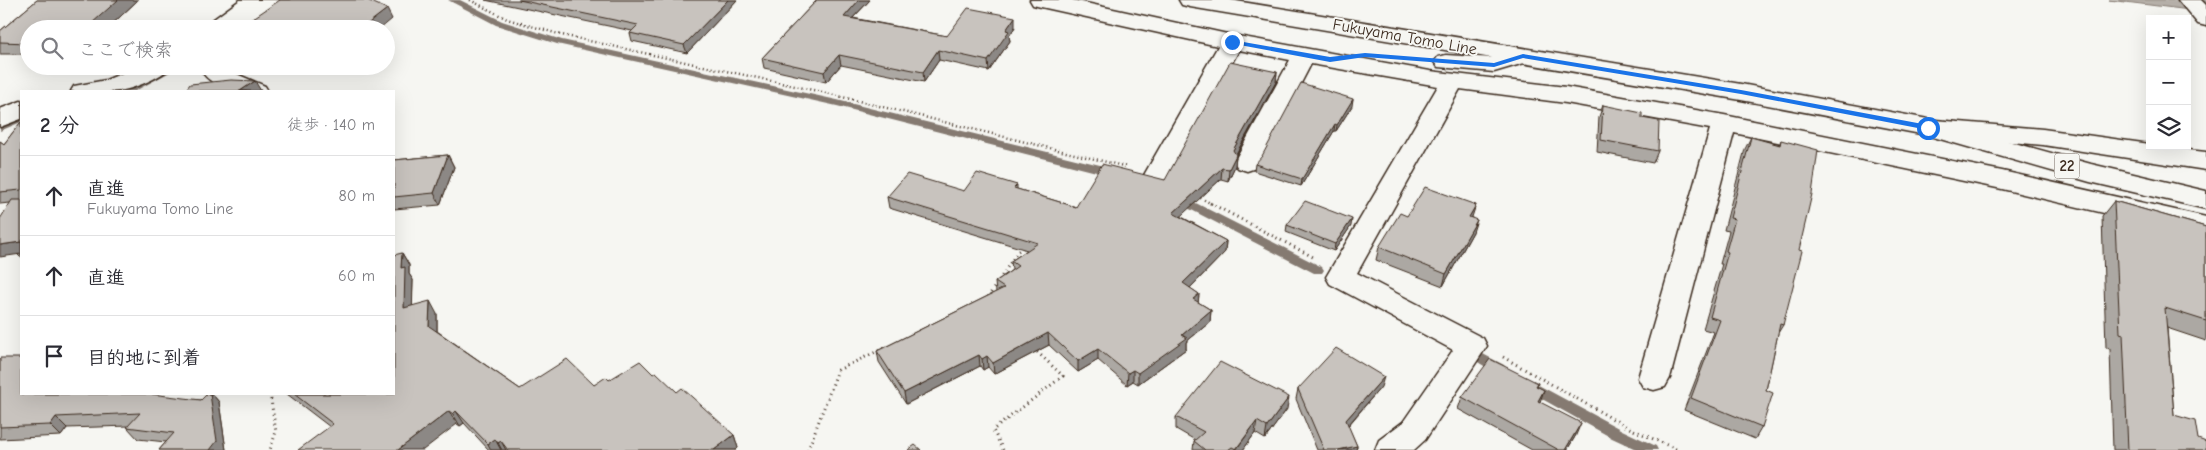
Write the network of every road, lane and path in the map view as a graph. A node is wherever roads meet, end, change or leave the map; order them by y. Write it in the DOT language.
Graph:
graph roads {
  1 [pos="470,0"];
  2 [pos="1041,0"];
  3 [pos="1190,0"];
  4 [pos="2189,0"];
  5 [pos="260,5"];
  6 [pos="232,20"];
  7 [pos="249,20"];
  8 [pos="2206,20"];
  9 [pos="1232,42"];
  10 [pos="1304,55"];
  11 [pos="1523,56"];
  12 [pos="1330,60"];
  13 [pos="143,75"];
  14 [pos="220,75"];
  15 [pos="1453,81"];
  16 [pos="92,90"];
  17 [pos="254,90"];
  18 [pos="20,110"];
  19 [pos="0,119"];
  20 [pos="1724,123"];
  21 [pos="1928,128"];
  22 [pos="2206,161"];
  23 [pos="1247,162"];
  24 [pos="1157,175"];
  25 [pos="2206,200"];
  26 [pos="2206,227"];
  27 [pos="1026,246"];
  28 [pos="1342,273"];
  29 [pos="985,302"];
  30 [pos="1028,342"];
  31 [pos="1472,346"];
  32 [pos="881,350"];
  33 [pos="1654,378"];
  34 [pos="270,395"];
  35 [pos="270,450"];
  36 [pos="808,450"];
  37 [pos="1003,450"];
  38 [pos="1391,450"];
  39 [pos="1678,450"];
  1 -- 24 [label="path"];
  2 -- 9 [label="street"];
  3 -- 11 [label="street, Fukuyama Tomo Line / 22"];
  4 -- 8 [label="street"];
  5 -- 6 [label="street"];
  5 -- 7 [label="street"];
  9 -- 10 [label="street"];
  9 -- 24 [label="street"];
  10 -- 12 [label="street"];
  10 -- 23 [label="street"];
  11 -- 12 [label="street"];
  11 -- 21 [label="street, Fukuyama Tomo Line / 22"];
  12 -- 15 [label="street"];
  13 -- 16 [label="street"];
  14 -- 17 [label="street"];
  15 -- 20 [label="street"];
  15 -- 28 [label="street"];
  18 -- 19 [label="street"];
  20 -- 26 [label="street"];
  20 -- 33 [label="street"];
  21 -- 22 [label="street"];
  21 -- 25 [label="street, Fukuyama Tomo Line / 22"];
  24 -- 28 [label="path"];
  27 -- 29 [label="path"];
  28 -- 31 [label="street"];
  30 -- 37 [label="path"];
  31 -- 38 [label="street"];
  31 -- 39 [label="path"];
  32 -- 36 [label="path"];
  34 -- 35 [label="path"];
}
